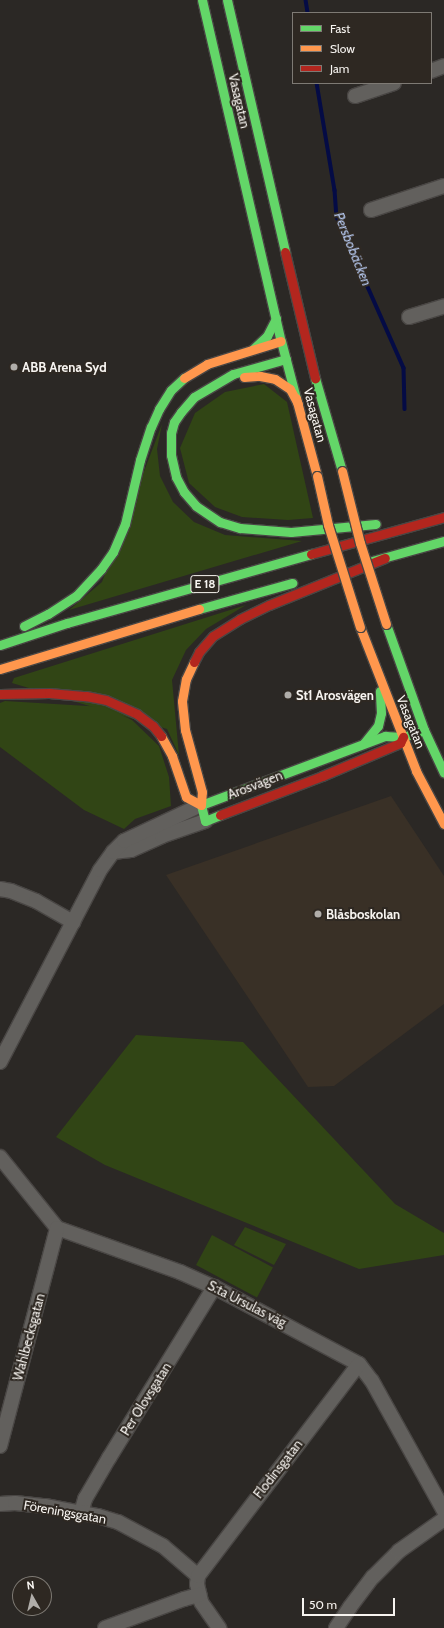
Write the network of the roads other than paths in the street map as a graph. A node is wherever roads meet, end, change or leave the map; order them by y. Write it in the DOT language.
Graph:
graph roads {
  1 [pos="202,0"];
  2 [pos="226,0"];
  3 [pos="444,66"];
  4 [pos="432,70"];
  5 [pos="391,84"];
  6 [pos="355,96"];
  7 [pos="444,186"];
  8 [pos="371,210"];
  9 [pos="444,306"];
  10 [pos="408,317"];
  11 [pos="276,318"];
  12 [pos="293,337"];
  13 [pos="253,349"];
  14 [pos="297,356"];
  15 [pos="233,374"];
  16 [pos="298,404"];
  17 [pos="444,517"];
  18 [pos="410,526"];
  19 [pos="444,541"];
  20 [pos="385,558"];
  21 [pos="314,577"];
  22 [pos="301,581"];
  23 [pos="15,629"];
  24 [pos="0,645"];
  25 [pos="0,669"];
  26 [pos="380,680"];
  27 [pos="0,694"];
  28 [pos="424,730"];
  29 [pos="403,737"];
  30 [pos="363,744"];
  31 [pos="390,756"];
  32 [pos="401,761"];
  33 [pos="355,762"];
  34 [pos="416,771"];
  35 [pos="444,773"];
  36 [pos="201,805"];
  37 [pos="205,821"];
  38 [pos="444,824"];
  39 [pos="113,852"];
  40 [pos="0,889"];
  41 [pos="73,922"];
  42 [pos="0,1062"];
  43 [pos="0,1157"];
  44 [pos="57,1228"];
  45 [pos="214,1287"];
  46 [pos="359,1364"];
  47 [pos="0,1446"];
  48 [pos="0,1504"];
  49 [pos="444,1511"];
  50 [pos="80,1513"];
  51 [pos="444,1520"];
  52 [pos="198,1576"];
  53 [pos="199,1595"];
  54 [pos="105,1628"];
  55 [pos="219,1628"];
  56 [pos="336,1628"];
  1 -- 11 [label="main road, Vasagatan"];
  2 -- 12 [label="main road, Vasagatan"];
  3 -- 4 [label="street"];
  5 -- 6 [label="street"];
  7 -- 8 [label="street"];
  9 -- 10 [label="street"];
  11 -- 12 [label="main road, Vasagatan"];
  11 -- 13 [label="main road"];
  12 -- 13 [label="main road"];
  12 -- 14 [label="main road, Vasagatan"];
  12 -- 14 [label="main road, Vasagatan"];
  13 -- 23 [label="main road"];
  14 -- 15 [label="main road, E 18"];
  14 -- 16 [label="main road, Vasagatan"];
  14 -- 28 [label="main road, Vasagatan, bridge"];
  15 -- 16 [label="main road"];
  15 -- 18 [label="main road, E 18"];
  16 -- 26 [label="main road, Vasagatan, bridge"];
  17 -- 18 [label="main road, E 18"];
  18 -- 24 [label="main road, E 18"];
  19 -- 20 [label="main road"];
  20 -- 21 [label="main road"];
  20 -- 36 [label="main road"];
  22 -- 25 [label="main road, E 18"];
  26 -- 29 [label="main road, Vasagatan"];
  26 -- 30 [label="main road"];
  27 -- 36 [label="main road"];
  28 -- 29 [label="main road, Arosvägen"];
  28 -- 35 [label="main road, Vasagatan"];
  29 -- 30 [label="main road, Arosvägen"];
  29 -- 33 [label="main road, Arosvägen"];
  29 -- 34 [label="main road, Vasagatan"];
  30 -- 36 [label="main road, Arosvägen"];
  31 -- 33 [label="main road"];
  32 -- 34 [label="main road"];
  33 -- 37 [label="main road, Arosvägen"];
  34 -- 38 [label="main road, Vasagatan"];
  36 -- 37 [label="main road"];
  36 -- 39 [label="street, Arosvägen"];
  37 -- 39 [label="street, Arosvägen"];
  39 -- 41 [label="street, Arosvägen"];
  40 -- 41 [label="street"];
  41 -- 42 [label="street, Arosvägen"];
  43 -- 44 [label="street, S:ta Ursulas väg"];
  44 -- 45 [label="street, S:ta Ursulas väg"];
  44 -- 47 [label="street, Wahlbecksgatan"];
  45 -- 46 [label="street, S:ta Ursulas väg"];
  45 -- 50 [label="street, Per Olovsgatan"];
  46 -- 49 [label="street, S:ta Ursulas väg"];
  46 -- 52 [label="street, Flodinsgatan"];
  48 -- 50 [label="street, Föreningsgatan"];
  50 -- 52 [label="street, Föreningsgatan"];
  51 -- 56 [label="street"];
  52 -- 53 [label="street"];
  53 -- 54 [label="street"];
  53 -- 55 [label="street"];
}
